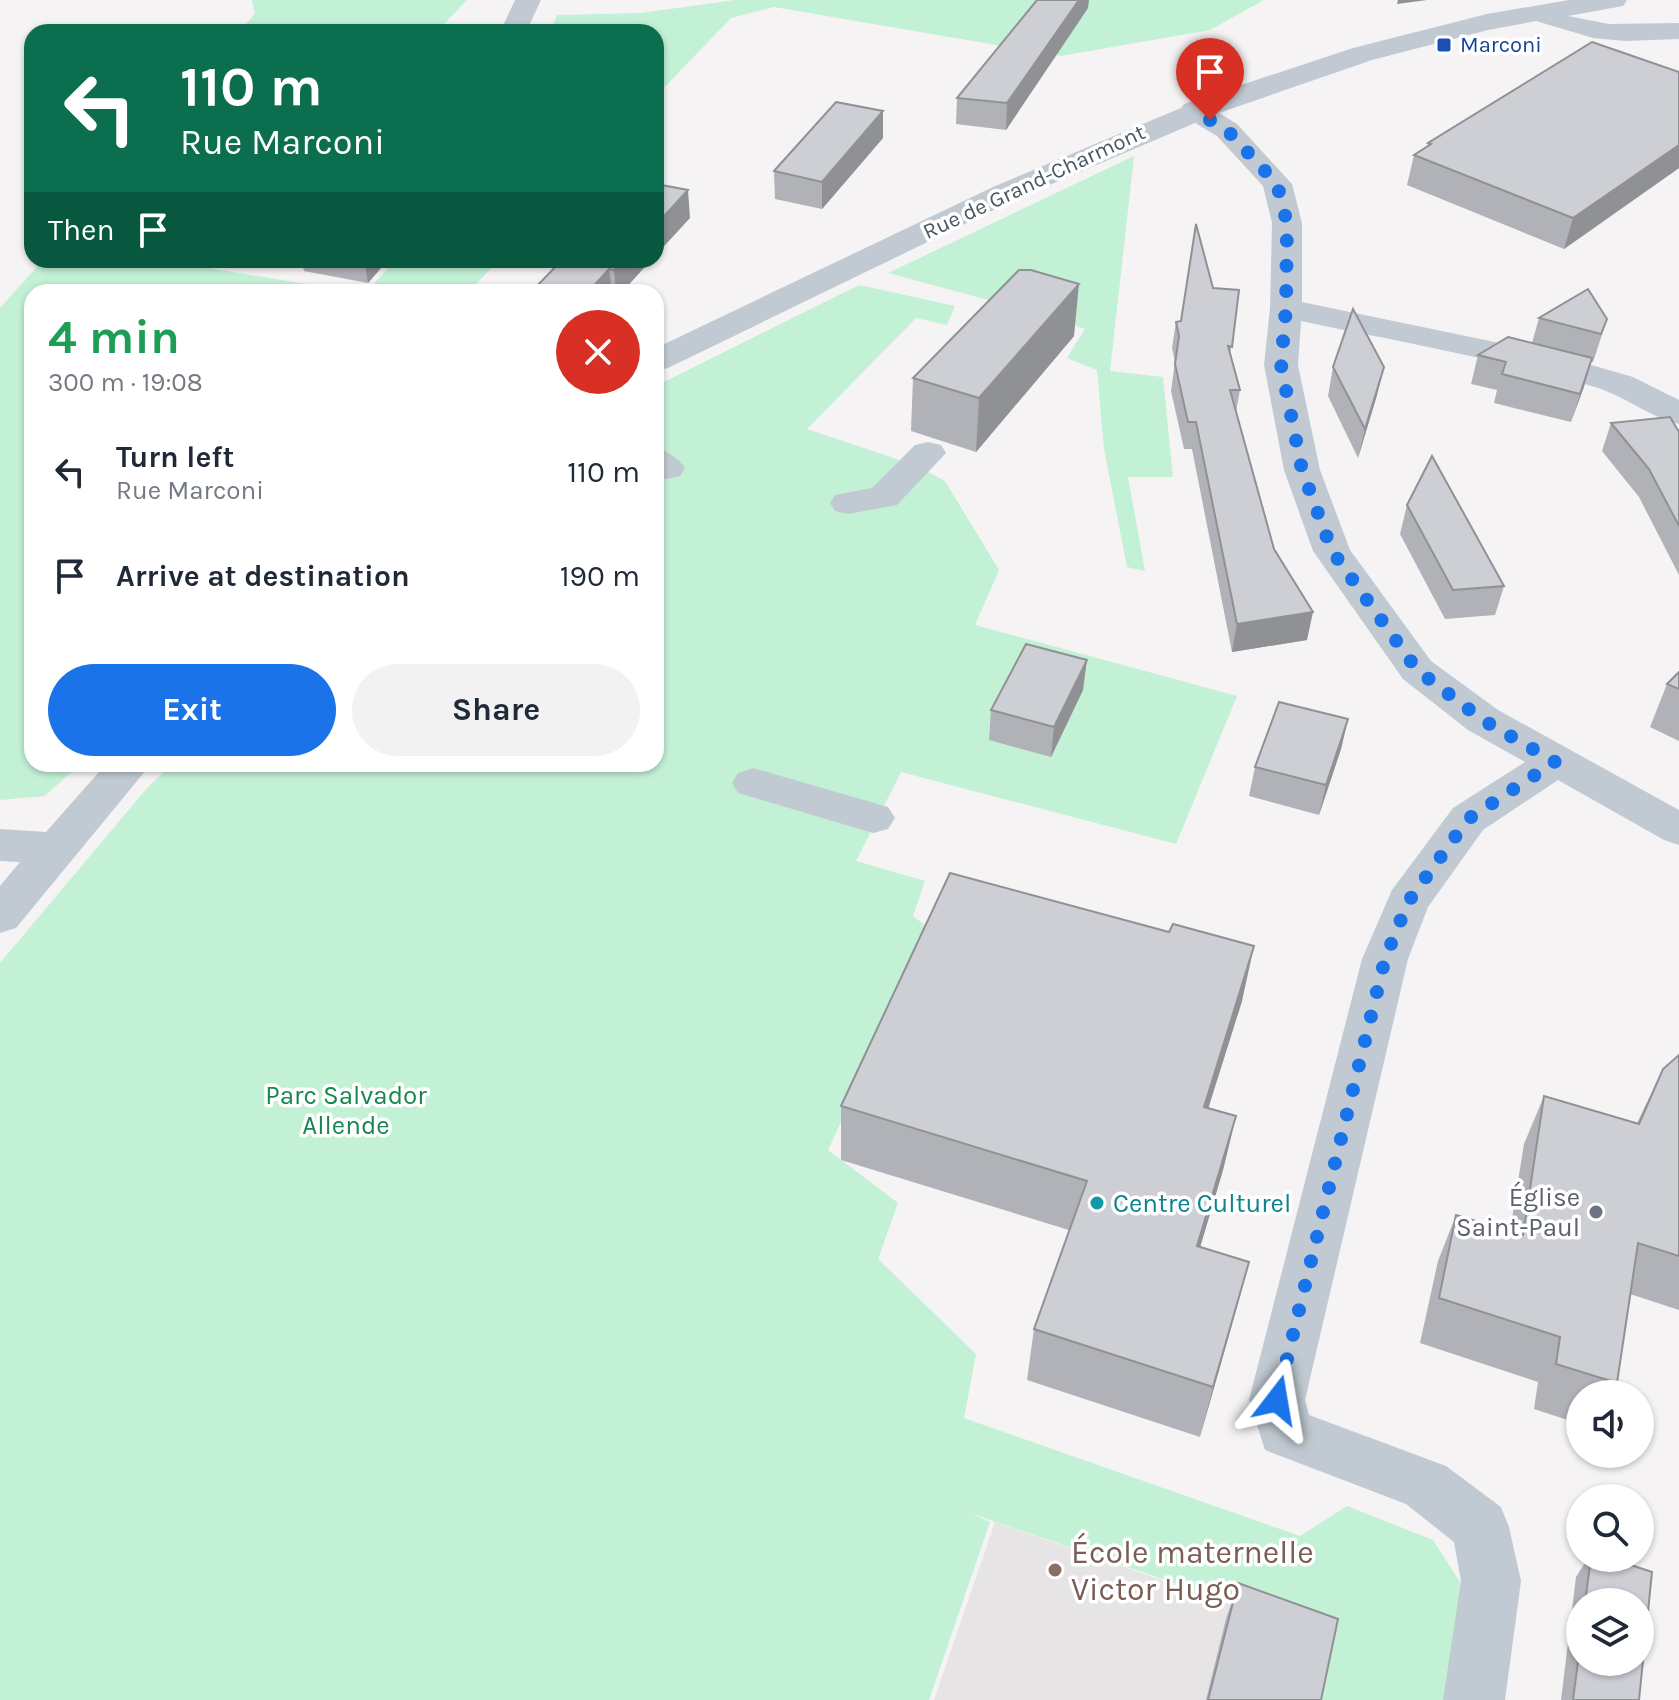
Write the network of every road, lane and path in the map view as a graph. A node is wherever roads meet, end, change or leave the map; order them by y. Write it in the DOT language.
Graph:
graph roads {
  1 [pos="528,0"];
  2 [pos="1614,0"];
  3 [pos="1527,6"];
  4 [pos="517,24"];
  5 [pos="1679,31"];
  6 [pos="1194,110"];
  7 [pos="1286,308"];
  8 [pos="664,357"];
  9 [pos="1679,414"];
  10 [pos="928,453"];
  11 [pos="848,503"];
  12 [pos="1555,762"];
  13 [pos="123,772"];
  14 [pos="753,783"];
  15 [pos="873,818"];
  16 [pos="1679,829"];
  17 [pos="0,845"];
  18 [pos="58,849"];
  19 [pos="0,916"];
  20 [pos="1474,1700"];
  1 -- 4 [label="street"];
  2 -- 3 [label="street, Rue de Grand-Charmont"];
  3 -- 5 [label="street"];
  3 -- 6 [label="street, Rue de Grand-Charmont"];
  6 -- 7 [label="street"];
  6 -- 8 [label="street, Rue de Grand-Charmont"];
  7 -- 9 [label="street"];
  7 -- 12 [label="street"];
  10 -- 11 [label="street"];
  12 -- 16 [label="street"];
  12 -- 20 [label="street"];
  13 -- 18 [label="street"];
  14 -- 15 [label="street"];
  17 -- 18 [label="street"];
  18 -- 19 [label="street"];
}
